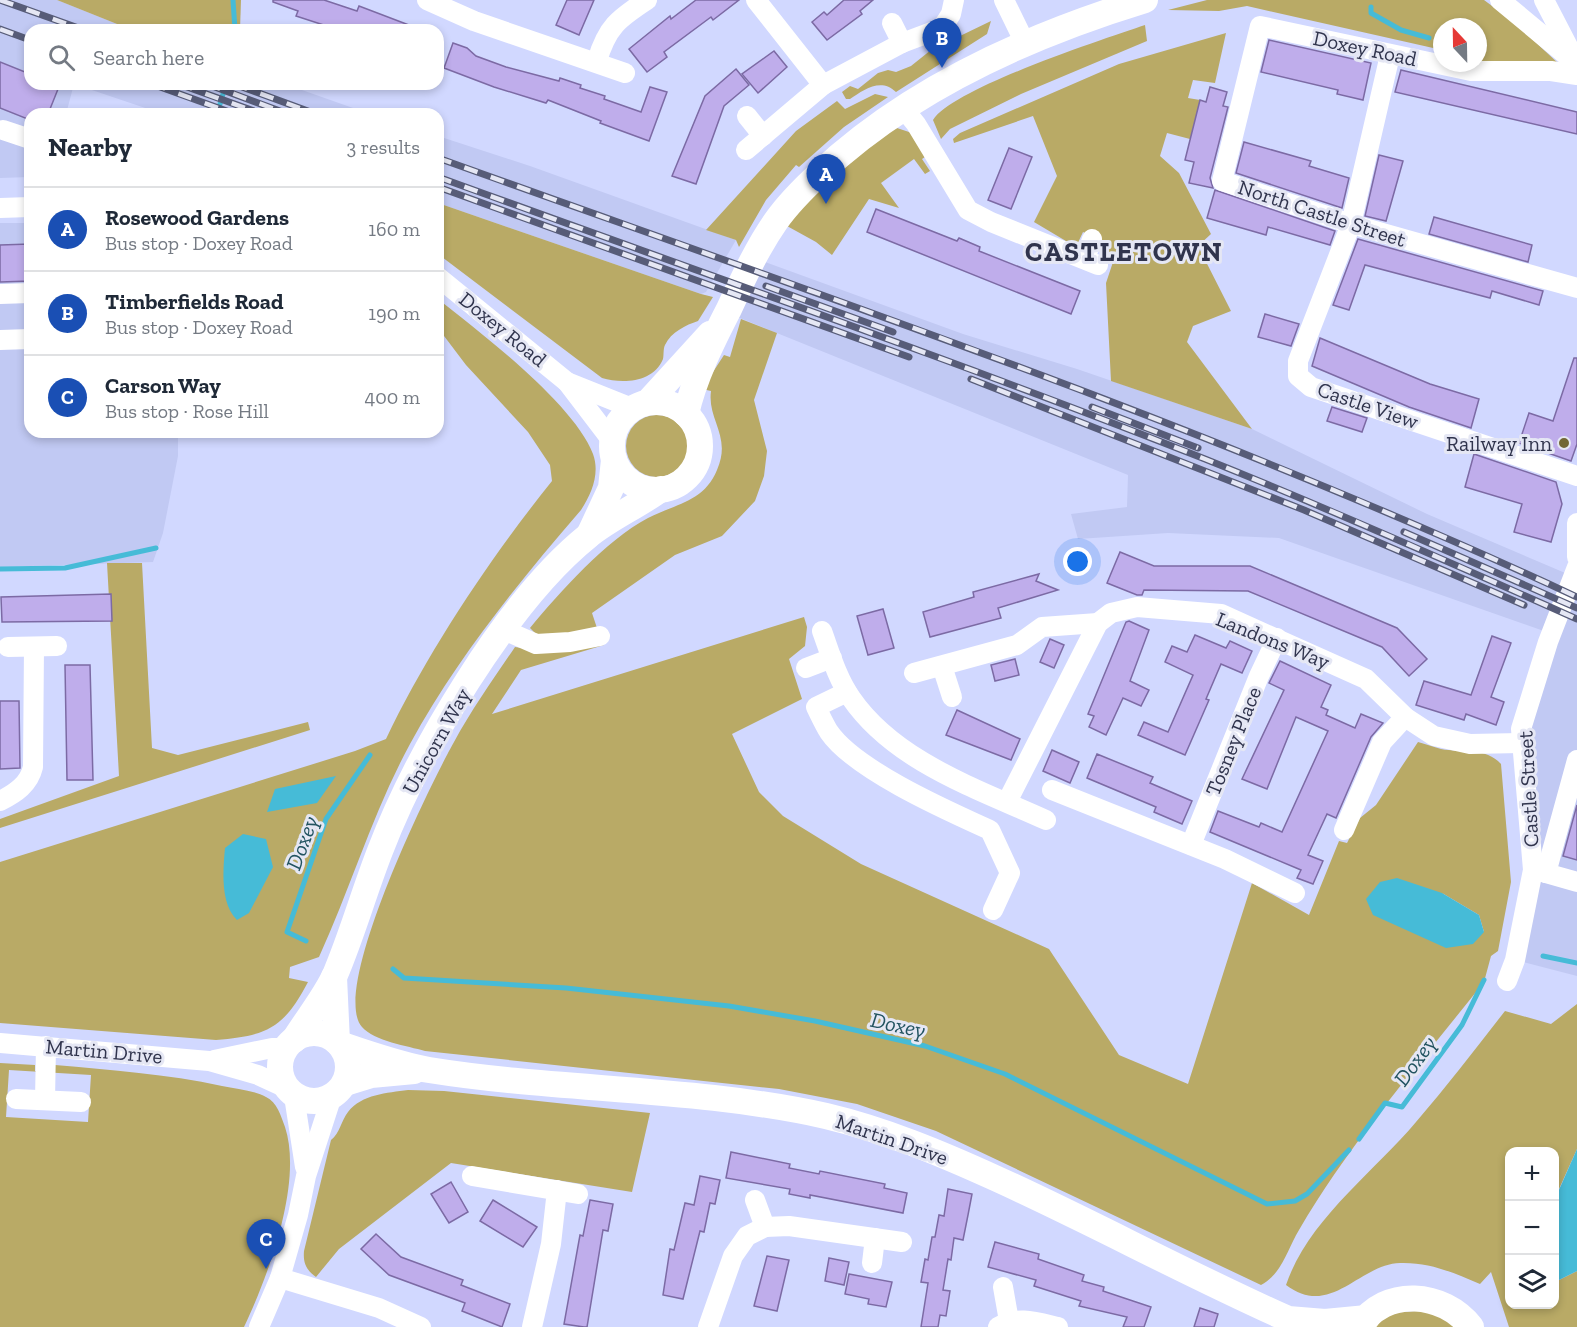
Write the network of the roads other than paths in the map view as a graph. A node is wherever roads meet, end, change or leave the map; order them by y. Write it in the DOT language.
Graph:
graph roads {
  1 [pos="427,0"];
  2 [pos="647,0"];
  3 [pos="756,0"];
  4 [pos="954,0"];
  5 [pos="1004,0"];
  6 [pos="1145,0"];
  7 [pos="1500,0"];
  8 [pos="1544,0"];
  9 [pos="892,23"];
  10 [pos="1260,26"];
  11 [pos="902,43"];
  12 [pos="1025,44"];
  13 [pos="1390,55"];
  14 [pos="597,61"];
  15 [pos="1577,64"];
  16 [pos="625,73"];
  17 [pos="1577,75"];
  18 [pos="823,86"];
  19 [pos="903,108"];
  20 [pos="747,116"];
  21 [pos="3,130"];
  22 [pos="763,136"];
  23 [pos="24,137"];
  24 [pos="746,150"];
  25 [pos="24,207"];
  26 [pos="0,208"];
  27 [pos="1351,224"];
  28 [pos="1092,239"];
  29 [pos="444,282"];
  30 [pos="1577,288"];
  31 [pos="24,293"];
  32 [pos="0,294"];
  33 [pos="727,313"];
  34 [pos="24,339"];
  35 [pos="0,340"];
  36 [pos="567,382"];
  37 [pos="640,405"];
  38 [pos="686,414"];
  39 [pos="613,451"];
  40 [pos="1577,476"];
  41 [pos="661,489"];
  42 [pos="1577,523"];
  43 [pos="589,535"];
  44 [pos="1577,557"];
  45 [pos="1577,567"];
  46 [pos="1098,623"];
  47 [pos="504,630"];
  48 [pos="822,631"];
  49 [pos="600,636"];
  50 [pos="1277,638"];
  51 [pos="57,646"];
  52 [pos="8,647"];
  53 [pos="34,647"];
  54 [pos="832,658"];
  55 [pos="942,666"];
  56 [pos="806,668"];
  57 [pos="914,673"];
  58 [pos="847,692"];
  59 [pos="952,697"];
  60 [pos="1405,717"];
  61 [pos="1521,743"];
  62 [pos="1577,760"];
  63 [pos="940,771"];
  64 [pos="1052,790"];
  65 [pos="0,801"];
  66 [pos="1007,802"];
  67 [pos="924,806"];
  68 [pos="1046,820"];
  69 [pos="1344,830"];
  70 [pos="1191,845"];
  71 [pos="1539,871"];
  72 [pos="1577,882"];
  73 [pos="1295,893"];
  74 [pos="993,910"];
  75 [pos="334,977"];
  76 [pos="1507,981"];
  77 [pos="0,1043"];
  78 [pos="291,1044"];
  79 [pos="340,1044"];
  80 [pos="46,1046"];
  81 [pos="209,1061"];
  82 [pos="426,1070"];
  83 [pos="338,1089"];
  84 [pos="290,1092"];
  85 [pos="16,1099"];
  86 [pos="45,1100"];
  87 [pos="81,1102"];
  88 [pos="306,1176"];
  89 [pos="472,1176"];
  90 [pos="557,1190"];
  91 [pos="578,1194"];
  92 [pos="755,1200"];
  93 [pos="765,1227"];
  94 [pos="875,1238"];
  95 [pos="902,1242"];
  96 [pos="872,1263"];
  97 [pos="280,1278"];
  98 [pos="1003,1287"];
  99 [pos="1291,1323"];
  100 [pos="1363,1323"];
  101 [pos="1004,1324"];
  102 [pos="259,1327"];
  103 [pos="421,1327"];
  104 [pos="532,1327"];
  105 [pos="708,1327"];
  106 [pos="1058,1327"];
  107 [pos="1471,1327"];
  1 -- 14 [label="street"];
  2 -- 14 [label="street"];
  3 -- 18 [label="street"];
  4 -- 11 [label="street"];
  5 -- 12 [label="street"];
  6 -- 12 [label="main road"];
  7 -- 15 [label="street"];
  8 -- 15 [label="street"];
  9 -- 11 [label="street"];
  10 -- 13 [label="street, Doxey Road"];
  10 -- 27 [label="street, North Castle Street"];
  11 -- 18 [label="street"];
  12 -- 19 [label="main road"];
  13 -- 17 [label="street, Doxey Road"];
  13 -- 27 [label="street"];
  14 -- 16 [label="street"];
  18 -- 22 [label="street"];
  19 -- 28 [label="street"];
  19 -- 33 [label="main road"];
  20 -- 22 [label="street"];
  21 -- 23 [label="street"];
  22 -- 24 [label="street"];
  25 -- 26 [label="street"];
  27 -- 30 [label="street, North Castle Street"];
  27 -- 40 [label="street, Castle View"];
  29 -- 36 [label="street, Doxey Road"];
  31 -- 32 [label="street"];
  33 -- 37 [label="main road"];
  33 -- 38 [label="main road"];
  34 -- 35 [label="street"];
  36 -- 37 [label="street, Doxey Road"];
  36 -- 39 [label="street, Doxey Road"];
  37 -- 38 [label="main road"];
  37 -- 39 [label="main road"];
  38 -- 41 [label="main road"];
  39 -- 41 [label="main road"];
  39 -- 43 [label="main road, Unicorn Way"];
  41 -- 43 [label="main road, Unicorn Way"];
  42 -- 44 [label="street"];
  43 -- 47 [label="main road, Unicorn Way"];
  45 -- 61 [label="street, Castle Street"];
  46 -- 50 [label="street, Landons Way"];
  46 -- 55 [label="street"];
  46 -- 66 [label="street"];
  47 -- 49 [label="street"];
  47 -- 75 [label="main road, Unicorn Way"];
  48 -- 54 [label="street"];
  50 -- 60 [label="street, Landons Way"];
  50 -- 70 [label="street, Tosney Place"];
  51 -- 53 [label="street"];
  52 -- 53 [label="street"];
  53 -- 65 [label="street"];
  54 -- 56 [label="street"];
  54 -- 58 [label="street"];
  55 -- 57 [label="street"];
  55 -- 59 [label="street"];
  58 -- 63 [label="street"];
  58 -- 67 [label="street"];
  60 -- 61 [label="street, Landons Way"];
  60 -- 69 [label="street"];
  61 -- 71 [label="street, Castle Street"];
  62 -- 71 [label="street"];
  63 -- 66 [label="street"];
  63 -- 67 [label="street"];
  64 -- 70 [label="street"];
  66 -- 68 [label="street"];
  67 -- 74 [label="street"];
  70 -- 73 [label="street"];
  71 -- 72 [label="street"];
  71 -- 76 [label="street, Castle Street"];
  75 -- 78 [label="main road, Unicorn Way"];
  75 -- 79 [label="main road, Unicorn Way"];
  77 -- 80 [label="street, Martin Drive"];
  78 -- 79 [label="main road"];
  78 -- 81 [label="street, Martin Drive"];
  78 -- 84 [label="main road"];
  79 -- 82 [label="main road, Martin Drive"];
  79 -- 83 [label="main road"];
  80 -- 81 [label="street, Martin Drive"];
  80 -- 86 [label="street"];
  81 -- 84 [label="street, Martin Drive"];
  82 -- 83 [label="main road, Martin Drive"];
  82 -- 99 [label="main road, Martin Drive"];
  83 -- 84 [label="main road"];
  83 -- 88 [label="street"];
  84 -- 88 [label="street"];
  85 -- 86 [label="street"];
  86 -- 87 [label="street"];
  88 -- 97 [label="street"];
  89 -- 90 [label="street"];
  90 -- 91 [label="street"];
  90 -- 104 [label="street"];
  92 -- 93 [label="street"];
  93 -- 94 [label="street"];
  93 -- 105 [label="street"];
  94 -- 95 [label="street"];
  94 -- 96 [label="street"];
  97 -- 102 [label="street"];
  97 -- 103 [label="street"];
  98 -- 101 [label="street"];
  99 -- 100 [label="main road, Martin Drive"];
  100 -- 107 [label="main road"];
  101 -- 106 [label="street"];
}
